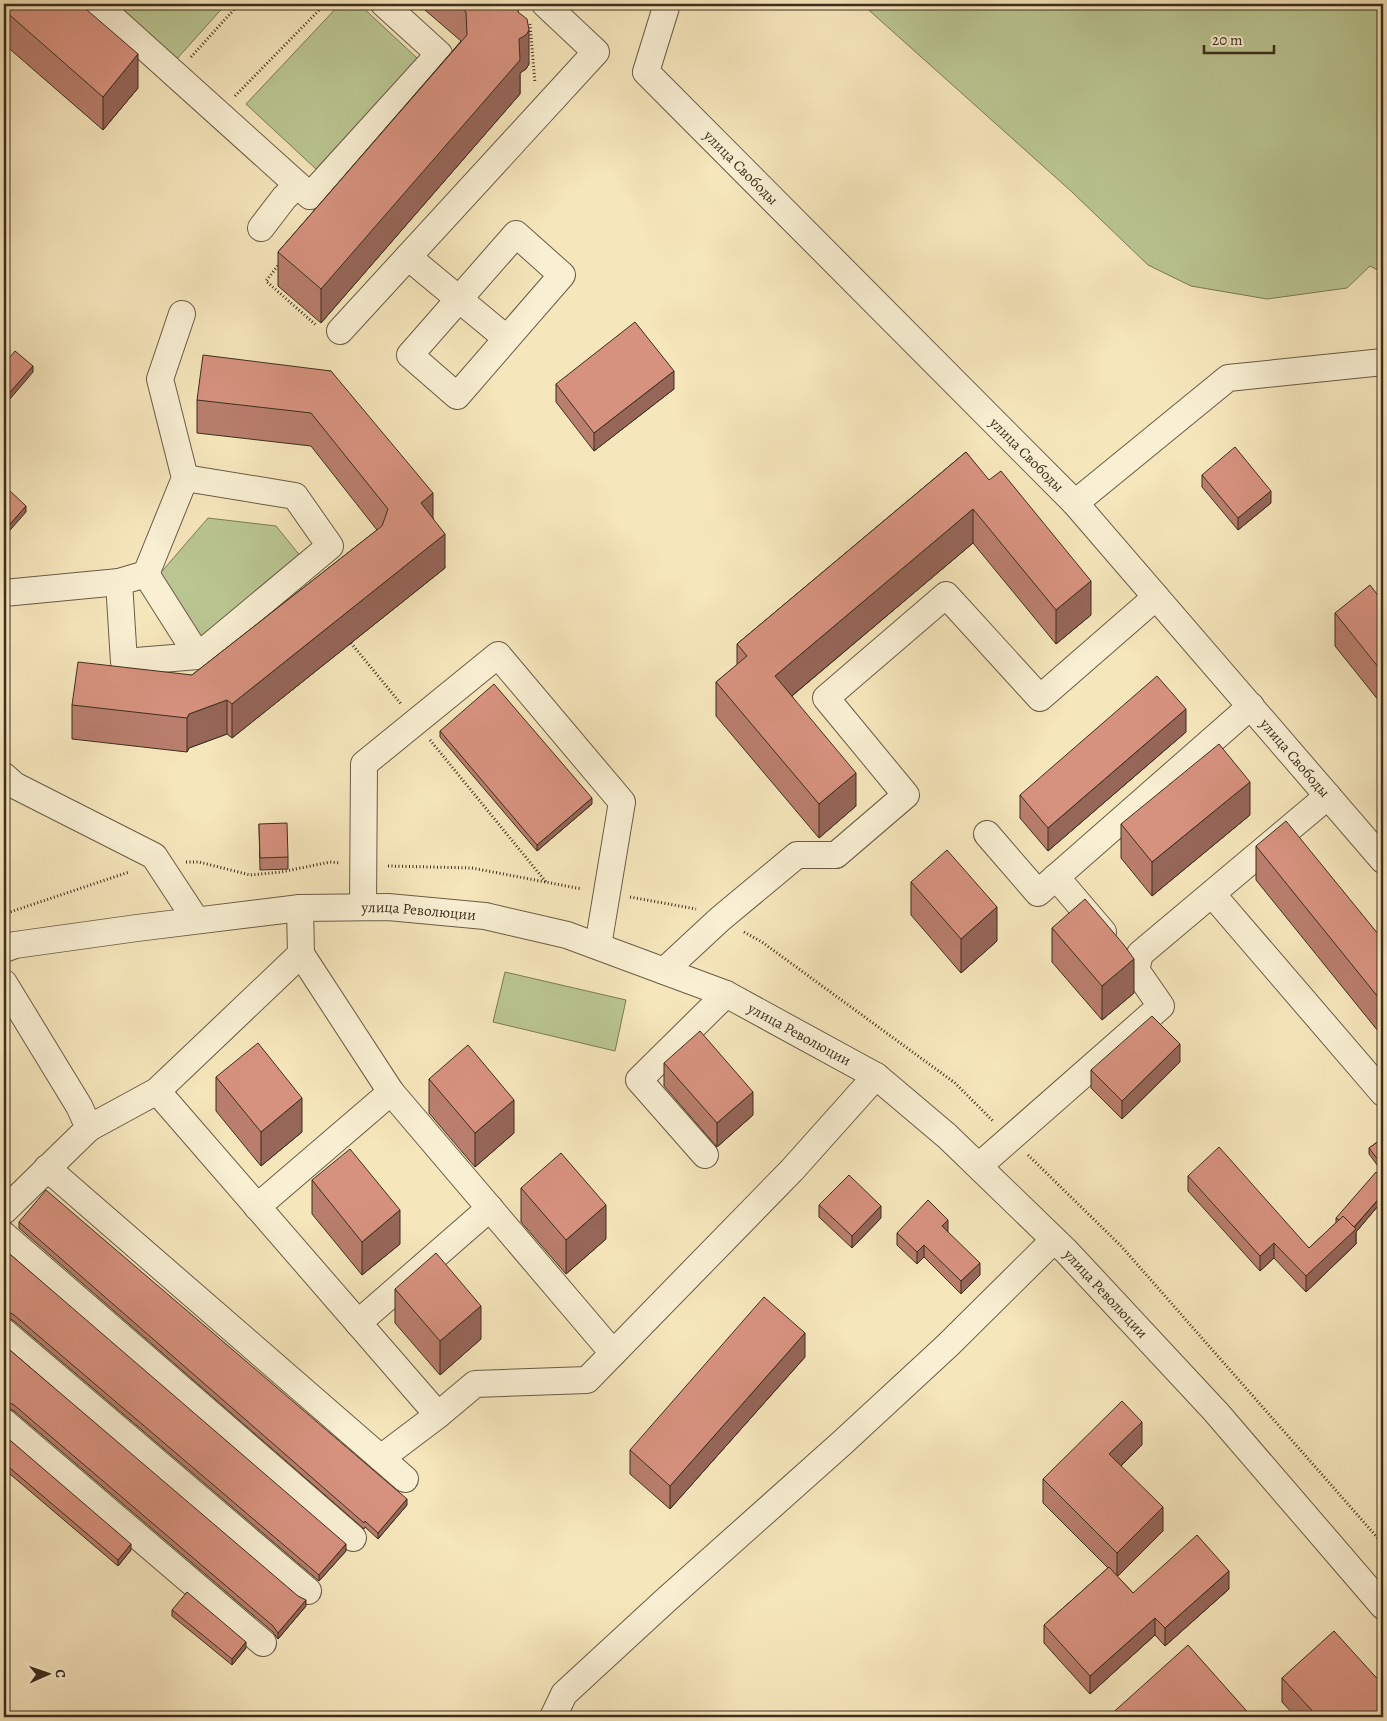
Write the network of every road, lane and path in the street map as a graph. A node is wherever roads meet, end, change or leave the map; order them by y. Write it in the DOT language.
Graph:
graph roads {
  1 [pos="97,4"];
  2 [pos="239,4"];
  3 [pos="325,4"];
  4 [pos="384,4"];
  5 [pos="545,4"];
  6 [pos="667,4"];
  7 [pos="175,75"];
  8 [pos="230,102"];
  9 [pos="297,185"];
  10 [pos="261,228"];
  11 [pos="408,257"];
  12 [pos="459,300"];
  13 [pos="182,314"];
  14 [pos="340,331"];
  15 [pos="506,338"];
  16 [pos="1383,362"];
  17 [pos="185,478"];
  18 [pos="1075,503"];
  19 [pos="146,574"];
  20 [pos="118,582"];
  21 [pos="4,594"];
  22 [pos="1156,597"];
  23 [pos="351,643"];
  24 [pos="198,656"];
  25 [pos="1251,706"];
  26 [pos="415,722"];
  27 [pos="4,776"];
  28 [pos="1328,796"];
  29 [pos="987,834"];
  30 [pos="1383,860"];
  31 [pos="157,862"];
  32 [pos="364,865"];
  33 [pos="1056,877"];
  34 [pos="546,882"];
  35 [pos="607,893"];
  36 [pos="1212,894"];
  37 [pos="364,907"];
  38 [pos="300,908"];
  39 [pos="4,914"];
  40 [pos="720,919"];
  41 [pos="196,920"];
  42 [pos="598,946"];
  43 [pos="4,948"];
  44 [pos="301,954"];
  45 [pos="1136,970"];
  46 [pos="664,971"];
  47 [pos="4,983"];
  48 [pos="726,994"];
  49 [pos="876,1076"];
  50 [pos="157,1091"];
  51 [pos="392,1092"];
  52 [pos="1383,1093"];
  53 [pos="89,1128"];
  54 [pos="1012,1139"];
  55 [pos="705,1154"];
  56 [pos="979,1166"];
  57 [pos="48,1168"];
  58 [pos="257,1207"];
  59 [pos="490,1208"];
  60 [pos="4,1211"];
  61 [pos="4,1235"];
  62 [pos="1054,1240"];
  63 [pos="358,1323"];
  64 [pos="4,1332"];
  65 [pos="613,1353"];
  66 [pos="438,1415"];
  67 [pos="4,1422"];
  68 [pos="381,1458"];
  69 [pos="405,1479"];
  70 [pos="353,1538"];
  71 [pos="1383,1544"];
  72 [pos="308,1591"];
  73 [pos="1383,1606"];
  74 [pos="263,1643"];
  75 [pos="554,1717"];
  1 -- 7 [label="street"];
  2 -- 7 [label="path"];
  3 -- 8 [label="path"];
  4 -- 9 [label="street"];
  5 -- 11 [label="street"];
  6 -- 18 [label="street, улица Свободы"];
  7 -- 9 [label="street"];
  9 -- 10 [label="street"];
  11 -- 12 [label="street"];
  11 -- 14 [label="street"];
  12 -- 15 [label="street"];
  12 -- 15 [label="street"];
  12 -- 15 [label="street"];
  13 -- 17 [label="street"];
  16 -- 18 [label="street"];
  17 -- 19 [label="street"];
  17 -- 24 [label="street"];
  18 -- 22 [label="street, улица Свободы"];
  19 -- 20 [label="street"];
  19 -- 24 [label="street"];
  20 -- 21 [label="street"];
  20 -- 24 [label="street"];
  22 -- 25 [label="street, улица Свободы"];
  22 -- 40 [label="street"];
  23 -- 26 [label="path"];
  25 -- 28 [label="street, улица Свободы"];
  25 -- 33 [label="street"];
  26 -- 32 [label="street"];
  26 -- 34 [label="path"];
  26 -- 35 [label="street"];
  27 -- 31 [label="street"];
  28 -- 30 [label="street, улица Свободы"];
  28 -- 36 [label="street"];
  29 -- 33 [label="street"];
  31 -- 32 [label="path"];
  31 -- 39 [label="path"];
  31 -- 41 [label="street"];
  32 -- 34 [label="path"];
  32 -- 37 [label="street"];
  33 -- 45 [label="street"];
  34 -- 35 [label="path"];
  35 -- 40 [label="path"];
  35 -- 42 [label="street"];
  36 -- 45 [label="street"];
  36 -- 52 [label="street"];
  37 -- 38 [label="street, улица Революции"];
  37 -- 42 [label="street, улица Революции"];
  38 -- 41 [label="street, улица Революции"];
  38 -- 44 [label="street"];
  40 -- 46 [label="street"];
  40 -- 54 [label="path"];
  41 -- 43 [label="street, улица Революции"];
  42 -- 46 [label="street, улица Революции"];
  44 -- 50 [label="street"];
  44 -- 51 [label="street"];
  45 -- 54 [label="street"];
  46 -- 48 [label="street, улица Революции"];
  47 -- 53 [label="street"];
  48 -- 49 [label="street, улица Революции"];
  48 -- 55 [label="street"];
  49 -- 56 [label="street, улица Революции"];
  49 -- 65 [label="street"];
  50 -- 53 [label="street"];
  50 -- 58 [label="street"];
  51 -- 58 [label="street"];
  51 -- 59 [label="street"];
  53 -- 57 [label="street"];
  54 -- 56 [label="street"];
  54 -- 71 [label="path"];
  56 -- 62 [label="street, улица Революции"];
  57 -- 60 [label="street"];
  57 -- 68 [label="street"];
  58 -- 63 [label="street"];
  59 -- 63 [label="street"];
  59 -- 65 [label="street"];
  61 -- 70 [label="street"];
  62 -- 73 [label="street, улица Революции"];
  62 -- 75 [label="street"];
  63 -- 66 [label="street"];
  64 -- 72 [label="street"];
  65 -- 66 [label="street"];
  66 -- 68 [label="street"];
  67 -- 74 [label="street"];
  68 -- 69 [label="street"];
}
